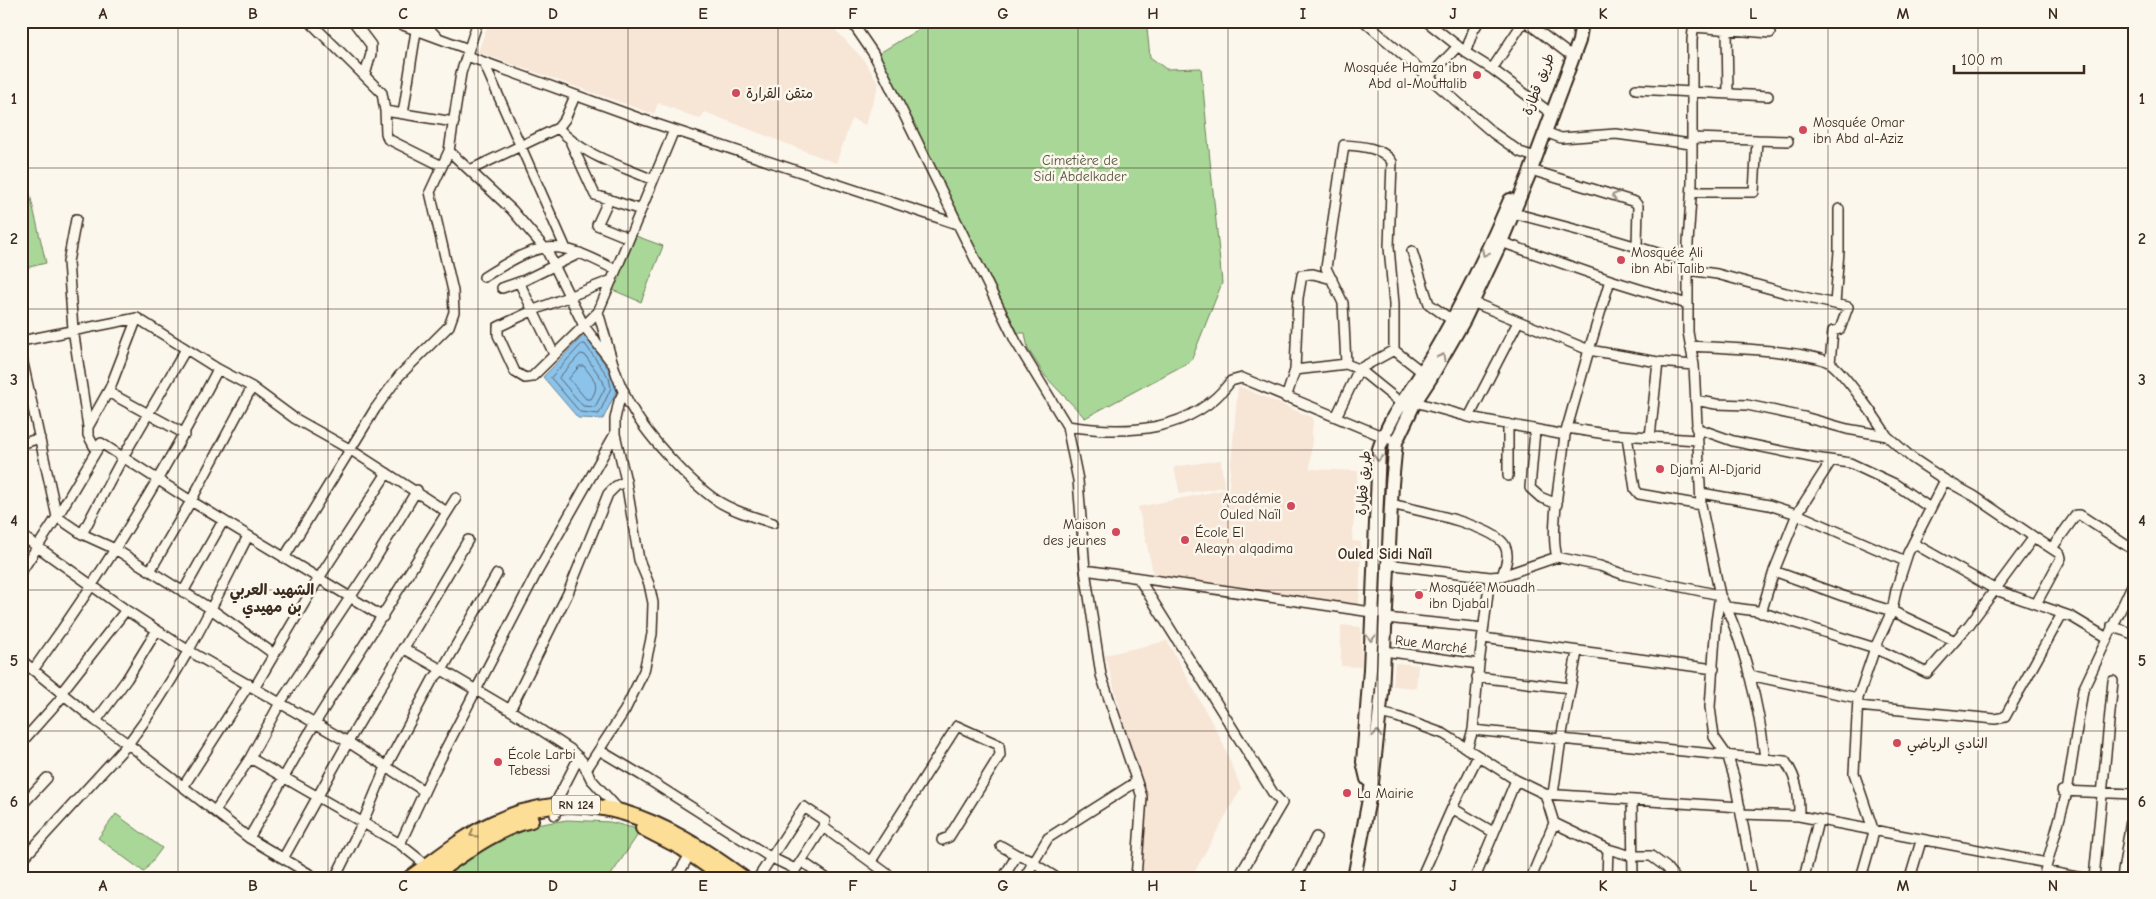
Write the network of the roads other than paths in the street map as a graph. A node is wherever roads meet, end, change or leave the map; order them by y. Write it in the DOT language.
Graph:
graph roads {
  1 [pos="309,21"];
  2 [pos="353,21"];
  3 [pos="392,21"];
  4 [pos="422,21"];
  5 [pos="478,21"];
  6 [pos="851,21"];
  7 [pos="1364,21"];
  8 [pos="1426,21"];
  9 [pos="1479,21"];
  10 [pos="1524,21"];
  11 [pos="2130,21"];
  12 [pos="1694,24"];
  13 [pos="2135,24"];
  14 [pos="1581,27"];
  15 [pos="1727,30"];
  16 [pos="416,31"];
  17 [pos="1770,33"];
  18 [pos="440,40"];
  19 [pos="1462,49"];
  20 [pos="468,53"];
  21 [pos="1570,53"];
  22 [pos="484,63"];
  23 [pos="1492,69"];
  24 [pos="365,76"];
  25 [pos="1428,78"];
  26 [pos="1636,89"];
  27 [pos="1692,93"];
  28 [pos="1728,94"];
  29 [pos="575,96"];
  30 [pos="1768,96"];
  31 [pos="385,111"];
  32 [pos="1548,112"];
  33 [pos="403,114"];
  34 [pos="454,122"];
  35 [pos="558,128"];
  36 [pos="674,130"];
  37 [pos="1545,132"];
  38 [pos="1757,140"];
  39 [pos="570,141"];
  40 [pos="1691,141"];
  41 [pos="1788,141"];
  42 [pos="522,147"];
  43 [pos="449,151"];
  44 [pos="1531,156"];
  45 [pos="442,166"];
  46 [pos="470,170"];
  47 [pos="1531,170"];
  48 [pos="653,180"];
  49 [pos="1692,192"];
  50 [pos="609,199"];
  51 [pos="1839,209"];
  52 [pos="641,210"];
  53 [pos="1513,213"];
  54 [pos="76,219"];
  55 [pos="957,224"];
  56 [pos="629,238"];
  57 [pos="1501,242"];
  58 [pos="1637,246"];
  59 [pos="544,247"];
  60 [pos="566,249"];
  61 [pos="1412,251"];
  62 [pos="580,253"];
  63 [pos="1688,266"];
  64 [pos="555,267"];
  65 [pos="616,270"];
  66 [pos="484,277"];
  67 [pos="1332,279"];
  68 [pos="612,280"];
  69 [pos="1610,280"];
  70 [pos="519,282"];
  71 [pos="502,288"];
  72 [pos="569,296"];
  73 [pos="1472,302"];
  74 [pos="1687,304"];
  75 [pos="1836,304"];
  76 [pos="534,310"];
  77 [pos="598,312"];
  78 [pos="137,318"];
  79 [pos="1458,318"];
  80 [pos="1518,322"];
  81 [pos="584,326"];
  82 [pos="73,329"];
  83 [pos="21,341"];
  84 [pos="1690,346"];
  85 [pos="186,349"];
  86 [pos="1394,350"];
  87 [pos="1589,350"];
  88 [pos="21,354"];
  89 [pos="554,354"];
  90 [pos="1658,362"];
  91 [pos="1830,363"];
  92 [pos="1346,364"];
  93 [pos="1694,365"];
  94 [pos="615,367"];
  95 [pos="1359,369"];
  96 [pos="218,370"];
  97 [pos="1295,370"];
  98 [pos="1426,375"];
  99 [pos="252,387"];
  100 [pos="108,392"];
  101 [pos="624,392"];
  102 [pos="1286,398"];
  103 [pos="1695,400"];
  104 [pos="1408,405"];
  105 [pos="148,414"];
  106 [pos="1469,416"];
  107 [pos="1336,417"];
  108 [pos="1508,424"];
  109 [pos="1067,426"];
  110 [pos="88,427"];
  111 [pos="1696,428"];
  112 [pos="1535,430"];
  113 [pos="1566,431"];
  114 [pos="185,434"];
  115 [pos="615,434"];
  116 [pos="1383,436"];
  117 [pos="1627,436"];
  118 [pos="1650,436"];
  119 [pos="1887,436"];
  120 [pos="40,438"];
  121 [pos="1697,440"];
  122 [pos="1396,442"];
  123 [pos="21,444"];
  124 [pos="96,450"];
  125 [pos="351,450"];
  126 [pos="123,457"];
  127 [pos="1830,460"];
  128 [pos="387,473"];
  129 [pos="1508,476"];
  130 [pos="159,480"];
  131 [pos="1945,480"];
  132 [pos="626,481"];
  133 [pos="417,491"];
  134 [pos="1701,493"];
  135 [pos="456,498"];
  136 [pos="191,501"];
  137 [pos="1392,504"];
  138 [pos="1557,504"];
  139 [pos="1702,504"];
  140 [pos="1930,508"];
  141 [pos="447,512"];
  142 [pos="1797,514"];
  143 [pos="57,516"];
  144 [pos="223,520"];
  145 [pos="773,523"];
  146 [pos="82,534"];
  147 [pos="21,535"];
  148 [pos="248,536"];
  149 [pos="2034,537"];
  150 [pos="468,540"];
  151 [pos="1913,543"];
  152 [pos="38,546"];
  153 [pos="2052,548"];
  154 [pos="115,549"];
  155 [pos="2135,551"];
  156 [pos="1557,556"];
  157 [pos="284,558"];
  158 [pos="1905,561"];
  159 [pos="1387,564"];
  160 [pos="1085,570"];
  161 [pos="150,571"];
  162 [pos="21,572"];
  163 [pos="1774,572"];
  164 [pos="497,574"];
  165 [pos="1502,576"];
  166 [pos="1490,577"];
  167 [pos="319,578"];
  168 [pos="1139,579"];
  169 [pos="2135,579"];
  170 [pos="92,586"];
  171 [pos="1996,590"];
  172 [pos="183,592"];
  173 [pos="1720,595"];
  174 [pos="350,597"];
  175 [pos="2036,604"];
  176 [pos="1726,607"];
  177 [pos="211,609"];
  178 [pos="126,610"];
  179 [pos="1892,611"];
  180 [pos="1372,612"];
  181 [pos="1761,612"];
  182 [pos="2062,614"];
  183 [pos="1386,616"];
  184 [pos="383,617"];
  185 [pos="2112,626"];
  186 [pos="1483,628"];
  187 [pos="156,630"];
  188 [pos="2135,635"];
  189 [pos="1483,638"];
  190 [pos="2107,638"];
  191 [pos="1955,642"];
  192 [pos="403,648"];
  193 [pos="1875,648"];
  194 [pos="189,651"];
  195 [pos="1384,652"];
  196 [pos="1577,652"];
  197 [pos="274,654"];
  198 [pos="21,660"];
  199 [pos="1479,664"];
  200 [pos="1714,669"];
  201 [pos="33,670"];
  202 [pos="442,670"];
  203 [pos="1749,675"];
  204 [pos="1477,677"];
  205 [pos="2113,681"];
  206 [pos="252,686"];
  207 [pos="1570,688"];
  208 [pos="477,691"];
  209 [pos="63,694"];
  210 [pos="1858,702"];
  211 [pos="280,703"];
  212 [pos="510,710"];
  213 [pos="1379,713"];
  214 [pos="96,721"];
  215 [pos="315,723"];
  216 [pos="1473,730"];
  217 [pos="1561,739"];
  218 [pos="348,742"];
  219 [pos="21,743"];
  220 [pos="128,744"];
  221 [pos="1467,749"];
  222 [pos="599,750"];
  223 [pos="1478,756"];
  224 [pos="579,757"];
  225 [pos="1728,757"];
  226 [pos="250,758"];
  227 [pos="1764,758"];
  228 [pos="386,767"];
  229 [pos="586,770"];
  230 [pos="47,778"];
  231 [pos="284,779"];
  232 [pos="1516,780"];
  233 [pos="1136,782"];
  234 [pos="1372,783"];
  235 [pos="183,787"];
  236 [pos="424,790"];
  237 [pos="2064,791"];
  238 [pos="2102,791"];
  239 [pos="1549,794"];
  240 [pos="2135,794"];
  241 [pos="316,798"];
  242 [pos="1632,800"];
  243 [pos="21,806"];
  244 [pos="1452,808"];
  245 [pos="620,810"];
  246 [pos="1741,810"];
  247 [pos="215,811"];
  248 [pos="556,811"];
  249 [pos="1799,816"];
  250 [pos="1818,821"];
  251 [pos="363,822"];
  252 [pos="1554,824"];
  253 [pos="823,827"];
  254 [pos="1493,832"];
  255 [pos="1874,832"];
  256 [pos="1316,837"];
  257 [pos="249,838"];
  258 [pos="942,840"];
  259 [pos="1921,841"];
  260 [pos="400,844"];
  261 [pos="1001,846"];
  262 [pos="694,849"];
  263 [pos="1608,849"];
  264 [pos="1017,855"];
  265 [pos="1632,856"];
  266 [pos="23,857"];
  267 [pos="284,857"];
  268 [pos="770,857"];
  269 [pos="801,861"];
  270 [pos="871,862"];
  271 [pos="1034,862"];
  272 [pos="795,869"];
  273 [pos="2045,871"];
  274 [pos="430,872"];
  275 [pos="316,878"];
  276 [pos="336,878"];
  277 [pos="410,878"];
  278 [pos="676,878"];
  279 [pos="725,878"];
  280 [pos="743,878"];
  281 [pos="758,878"];
  282 [pos="790,878"];
  283 [pos="826,878"];
  284 [pos="893,878"];
  285 [pos="1003,878"];
  286 [pos="1024,878"];
  287 [pos="1057,878"];
  288 [pos="1136,878"];
  289 [pos="1238,878"];
  290 [pos="1296,878"];
  291 [pos="1354,878"];
  292 [pos="1421,878"];
  293 [pos="1475,878"];
  294 [pos="1532,878"];
  295 [pos="1607,878"];
  296 [pos="1632,878"];
  297 [pos="1676,878"];
  298 [pos="1753,878"];
  299 [pos="1804,878"];
  300 [pos="1861,878"];
  301 [pos="1910,878"];
  302 [pos="2082,878"];
  303 [pos="2094,878"];
  304 [pos="2122,878"];
  1 -- 24 [label="street"];
  2 -- 24 [label="street"];
  3 -- 16 [label="street"];
  4 -- 18 [label="street"];
  5 -- 20 [label="street"];
  6 -- 55 [label="street"];
  7 -- 25 [label="street"];
  8 -- 19 [label="street"];
  9 -- 19 [label="street"];
  10 -- 21 [label="street"];
  10 -- 23 [label="street"];
  11 -- 13 [label="street"];
  12 -- 15 [label="street"];
  12 -- 27 [label="street"];
  14 -- 21 [label="main road, طريق قطارة"];
  15 -- 17 [label="street"];
  15 -- 28 [label="street"];
  16 -- 18 [label="street"];
  16 -- 33 [label="street"];
  18 -- 20 [label="street"];
  19 -- 23 [label="street"];
  19 -- 25 [label="street"];
  20 -- 22 [label="street"];
  20 -- 34 [label="street"];
  21 -- 32 [label="main road, طريق قطارة"];
  22 -- 29 [label="street"];
  22 -- 42 [label="street"];
  23 -- 32 [label="street"];
  24 -- 31 [label="street"];
  25 -- 44 [label="street"];
  26 -- 27 [label="street"];
  27 -- 28 [label="street"];
  27 -- 40 [label="street"];
  28 -- 30 [label="street"];
  29 -- 35 [label="street"];
  29 -- 36 [label="street"];
  31 -- 33 [label="street"];
  31 -- 45 [label="street"];
  32 -- 37 [label="main road, طريق قطارة"];
  32 -- 44 [label="main road, طريق قطارة"];
  33 -- 34 [label="street"];
  34 -- 43 [label="street"];
  35 -- 39 [label="street"];
  35 -- 42 [label="street"];
  36 -- 48 [label="street"];
  36 -- 55 [label="street"];
  37 -- 40 [label="street"];
  37 -- 44 [label="main road, طريق قطارة"];
  38 -- 40 [label="street"];
  38 -- 41 [label="street"];
  38 -- 49 [label="street"];
  39 -- 48 [label="street"];
  39 -- 50 [label="street"];
  40 -- 49 [label="street"];
  42 -- 46 [label="street"];
  42 -- 60 [label="street"];
  43 -- 45 [label="street"];
  43 -- 46 [label="street"];
  44 -- 47 [label="main road, طريق قطارة"];
  44 -- 79 [label="main road, طريق قطارة, one-way"];
  45 -- 125 [label="street"];
  46 -- 59 [label="street"];
  47 -- 53 [label="main road, طريق قطارة"];
  58 -- 47 [label="street, one-way"];
  48 -- 52 [label="street"];
  49 -- 63 [label="street"];
  50 -- 52 [label="street"];
  50 -- 56 [label="street"];
  51 -- 75 [label="street"];
  52 -- 56 [label="street"];
  53 -- 57 [label="main road, طريق قطارة"];
  53 -- 58 [label="street"];
  54 -- 82 [label="street"];
  55 -- 109 [label="street"];
  56 -- 65 [label="street"];
  57 -- 69 [label="street"];
  57 -- 73 [label="main road, طريق قطارة"];
  58 -- 63 [label="street"];
  59 -- 60 [label="street"];
  59 -- 64 [label="street"];
  59 -- 66 [label="street"];
  60 -- 62 [label="street"];
  61 -- 79 [label="street"];
  62 -- 64 [label="street"];
  62 -- 65 [label="street"];
  63 -- 74 [label="street"];
  63 -- 75 [label="street"];
  64 -- 70 [label="street"];
  64 -- 72 [label="street"];
  65 -- 68 [label="street"];
  67 -- 86 [label="street"];
  67 -- 92 [label="street"];
  67 -- 97 [label="street"];
  68 -- 72 [label="street"];
  68 -- 77 [label="street"];
  69 -- 74 [label="street"];
  69 -- 87 [label="street"];
  70 -- 71 [label="street"];
  70 -- 76 [label="street"];
  72 -- 76 [label="street"];
  72 -- 81 [label="street"];
  73 -- 79 [label="main road, طريق قطارة"];
  73 -- 80 [label="street"];
  74 -- 84 [label="street"];
  75 -- 91 [label="street"];
  76 -- 89 [label="street"];
  76 -- 89 [label="street"];
  77 -- 81 [label="street"];
  77 -- 94 [label="street"];
  78 -- 82 [label="street"];
  78 -- 85 [label="street"];
  78 -- 100 [label="street"];
  79 -- 98 [label="main road, طريق قطارة"];
  80 -- 87 [label="street"];
  80 -- 106 [label="street"];
  81 -- 89 [label="street"];
  81 -- 94 [label="street"];
  82 -- 83 [label="street"];
  82 -- 110 [label="street"];
  84 -- 91 [label="street"];
  84 -- 93 [label="street"];
  85 -- 96 [label="street"];
  85 -- 105 [label="street"];
  86 -- 95 [label="street"];
  86 -- 98 [label="street"];
  87 -- 90 [label="street"];
  87 -- 113 [label="street"];
  88 -- 120 [label="street"];
  90 -- 93 [label="street"];
  90 -- 118 [label="street"];
  91 -- 119 [label="street"];
  92 -- 95 [label="street"];
  92 -- 97 [label="street"];
  93 -- 103 [label="street"];
  94 -- 101 [label="street"];
  95 -- 104 [label="street"];
  95 -- 107 [label="street"];
  96 -- 99 [label="street"];
  96 -- 114 [label="street"];
  97 -- 102 [label="street"];
  98 -- 104 [label="main road, طريق قطارة"];
  99 -- 125 [label="street"];
  99 -- 136 [label="street"];
  100 -- 105 [label="street"];
  100 -- 110 [label="street"];
  101 -- 115 [label="street"];
  101 -- 145 [label="street"];
  102 -- 107 [label="street"];
  102 -- 109 [label="street"];
  103 -- 111 [label="street"];
  103 -- 119 [label="street"];
  104 -- 106 [label="street"];
  104 -- 116 [label="main road, طريق قطارة"];
  104 -- 122 [label="main road, طريق قطارة"];
  105 -- 114 [label="street"];
  105 -- 126 [label="street"];
  106 -- 108 [label="street"];
  107 -- 116 [label="street"];
  108 -- 112 [label="street"];
  108 -- 129 [label="street"];
  109 -- 160 [label="street"];
  110 -- 124 [label="street"];
  111 -- 121 [label="street"];
  111 -- 127 [label="street"];
  112 -- 113 [label="street"];
  112 -- 138 [label="street"];
  113 -- 117 [label="street"];
  113 -- 138 [label="street"];
  114 -- 130 [label="street"];
  115 -- 132 [label="street"];
  115 -- 208 [label="street"];
  116 -- 122 [label="street"];
  116 -- 180 [label="main road, طريق قطارة, one-way"];
  117 -- 118 [label="street"];
  117 -- 139 [label="street"];
  118 -- 121 [label="street"];
  119 -- 131 [label="street"];
  120 -- 123 [label="street"];
  120 -- 143 [label="street"];
  121 -- 134 [label="street"];
  122 -- 137 [label="main road, طريق قطارة"];
  124 -- 126 [label="street"];
  124 -- 143 [label="street"];
  125 -- 128 [label="street"];
  125 -- 157 [label="street"];
  126 -- 130 [label="street"];
  126 -- 146 [label="street"];
  127 -- 140 [label="street"];
  127 -- 142 [label="street"];
  128 -- 133 [label="street"];
  128 -- 167 [label="street"];
  130 -- 136 [label="street"];
  130 -- 154 [label="street"];
  131 -- 140 [label="street"];
  131 -- 149 [label="street"];
  132 -- 212 [label="street"];
  132 -- 222 [label="street"];
  133 -- 141 [label="street"];
  133 -- 174 [label="street"];
  134 -- 139 [label="street"];
  134 -- 142 [label="street"];
  135 -- 141 [label="street"];
  136 -- 144 [label="street"];
  136 -- 161 [label="street"];
  137 -- 159 [label="main road, طريق قطارة"];
  137 -- 165 [label="street"];
  138 -- 156 [label="street"];
  139 -- 173 [label="street"];
  140 -- 151 [label="street"];
  141 -- 184 [label="street"];
  142 -- 158 [label="street"];
  142 -- 163 [label="street"];
  143 -- 146 [label="street"];
  143 -- 152 [label="street"];
  144 -- 148 [label="street"];
  144 -- 172 [label="street"];
  146 -- 154 [label="street"];
  147 -- 152 [label="street"];
  148 -- 157 [label="street"];
  148 -- 177 [label="street"];
  149 -- 153 [label="street"];
  149 -- 171 [label="street"];
  150 -- 192 [label="street"];
  151 -- 158 [label="street"];
  151 -- 171 [label="street"];
  152 -- 162 [label="street"];
  152 -- 170 [label="street"];
  153 -- 155 [label="street"];
  153 -- 175 [label="street"];
  154 -- 161 [label="street"];
  154 -- 170 [label="street"];
  156 -- 165 [label="street"];
  156 -- 173 [label="street"];
  157 -- 167 [label="street"];
  158 -- 179 [label="street"];
  159 -- 166 [label="street"];
  159 -- 183 [label="main road, طريق قطارة"];
  160 -- 168 [label="street"];
  160 -- 233 [label="street"];
  161 -- 172 [label="street"];
  163 -- 179 [label="street"];
  163 -- 181 [label="street"];
  164 -- 202 [label="street"];
  165 -- 166 [label="street"];
  166 -- 186 [label="street"];
  167 -- 174 [label="street"];
  167 -- 197 [label="street"];
  168 -- 180 [label="street"];
  168 -- 289 [label="street"];
  169 -- 185 [label="street"];
  170 -- 178 [label="street"];
  170 -- 201 [label="street"];
  171 -- 175 [label="street"];
  171 -- 191 [label="street"];
  172 -- 177 [label="street"];
  173 -- 176 [label="street"];
  173 -- 200 [label="street"];
  174 -- 184 [label="street"];
  174 -- 211 [label="street"];
  175 -- 182 [label="street"];
  176 -- 181 [label="street"];
  176 -- 203 [label="street"];
  177 -- 194 [label="street"];
  177 -- 197 [label="street"];
  178 -- 187 [label="street"];
  178 -- 209 [label="street"];
  179 -- 191 [label="street"];
  179 -- 193 [label="street"];
  180 -- 183 [label="street"];
  180 -- 234 [label="main road, طريق قطارة, one-way"];
  181 -- 193 [label="street"];
  182 -- 190 [label="street"];
  182 -- 210 [label="street"];
  183 -- 186 [label="street"];
  183 -- 195 [label="main road, طريق قطارة"];
  184 -- 215 [label="street"];
  185 -- 188 [label="street"];
  185 -- 190 [label="street"];
  186 -- 189 [label="street"];
  187 -- 194 [label="street"];
  187 -- 214 [label="street"];
  189 -- 196 [label="street"];
  189 -- 199 [label="street"];
  190 -- 237 [label="street"];
  191 -- 193 [label="street"];
  192 -- 202 [label="street"];
  192 -- 218 [label="street"];
  193 -- 210 [label="street"];
  194 -- 206 [label="street"];
  194 -- 220 [label="street"];
  195 -- 199 [label="street, Rue Marché"];
  195 -- 213 [label="main road, طريق قطارة"];
  196 -- 200 [label="street"];
  196 -- 207 [label="street"];
  197 -- 206 [label="street"];
  198 -- 201 [label="street"];
  199 -- 204 [label="street, Rue Marché"];
  200 -- 225 [label="street"];
  201 -- 209 [label="street"];
  202 -- 208 [label="street"];
  202 -- 228 [label="street"];
  203 -- 210 [label="street"];
  203 -- 227 [label="street"];
  204 -- 207 [label="street"];
  204 -- 216 [label="street, Rue Marché"];
  205 -- 238 [label="street"];
  206 -- 211 [label="street"];
  206 -- 235 [label="street"];
  207 -- 217 [label="street"];
  208 -- 212 [label="street"];
  208 -- 236 [label="street"];
  209 -- 214 [label="street"];
  209 -- 219 [label="street"];
  210 -- 255 [label="street"];
  211 -- 215 [label="street"];
  211 -- 226 [label="street"];
  212 -- 224 [label="street"];
  213 -- 221 [label="street"];
  234 -- 213 [label="main road, طريق قطارة, one-way"];
  214 -- 220 [label="street"];
  215 -- 218 [label="street"];
  215 -- 231 [label="street"];
  216 -- 217 [label="street"];
  216 -- 221 [label="street, Rue Marché"];
  217 -- 225 [label="street"];
  217 -- 239 [label="street"];
  218 -- 228 [label="street"];
  218 -- 241 [label="street"];
  220 -- 235 [label="street"];
  220 -- 266 [label="street"];
  221 -- 223 [label="street"];
  222 -- 229 [label="street"];
  222 -- 268 [label="street"];
  223 -- 232 [label="street"];
  223 -- 244 [label="street"];
  224 -- 229 [label="street"];
  224 -- 248 [label="street"];
  225 -- 227 [label="street"];
  225 -- 246 [label="street"];
  226 -- 231 [label="street"];
  226 -- 247 [label="street"];
  227 -- 249 [label="street"];
  228 -- 236 [label="street"];
  228 -- 251 [label="street"];
  229 -- 245 [label="street"];
  230 -- 243 [label="street"];
  231 -- 241 [label="street"];
  231 -- 257 [label="street"];
  232 -- 239 [label="street"];
  232 -- 254 [label="street"];
  233 -- 271 [label="street"];
  233 -- 288 [label="street"];
  234 -- 291 [label="main road, طريق قطارة"];
  235 -- 247 [label="street"];
  236 -- 260 [label="street"];
  237 -- 238 [label="street"];
  237 -- 273 [label="street"];
  238 -- 240 [label="street"];
  238 -- 303 [label="street"];
  239 -- 242 [label="street"];
  239 -- 252 [label="street"];
  240 -- 304 [label="street"];
  241 -- 251 [label="street"];
  241 -- 267 [label="street"];
  242 -- 246 [label="street"];
  242 -- 265 [label="street"];
  244 -- 254 [label="street"];
  244 -- 292 [label="street"];
  245 -- 248 [label="main road, RN 124"];
  245 -- 262 [label="main road, RN 124"];
  246 -- 249 [label="street"];
  246 -- 298 [label="street"];
  247 -- 257 [label="street"];
  248 -- 262 [label="main road, RN 124"];
  248 -- 274 [label="main road, RN 124"];
  249 -- 250 [label="street"];
  250 -- 255 [label="street"];
  250 -- 299 [label="street"];
  251 -- 260 [label="street"];
  251 -- 276 [label="street"];
  252 -- 263 [label="street"];
  252 -- 294 [label="street"];
  253 -- 268 [label="street"];
  253 -- 269 [label="street"];
  253 -- 270 [label="street"];
  254 -- 293 [label="street"];
  255 -- 259 [label="street"];
  255 -- 300 [label="street"];
  256 -- 290 [label="street"];
  257 -- 267 [label="street"];
  258 -- 270 [label="street"];
  259 -- 273 [label="street"];
  259 -- 301 [label="street"];
  260 -- 274 [label="street"];
  261 -- 264 [label="street"];
  262 -- 278 [label="street"];
  262 -- 279 [label="main road, RN 124"];
  262 -- 280 [label="main road, RN 124"];
  263 -- 265 [label="street"];
  263 -- 295 [label="street"];
  264 -- 271 [label="street"];
  264 -- 285 [label="street"];
  265 -- 296 [label="street"];
  265 -- 297 [label="street"];
  267 -- 275 [label="street"];
  268 -- 272 [label="street"];
  268 -- 281 [label="street"];
  269 -- 272 [label="street"];
  269 -- 283 [label="street"];
  270 -- 284 [label="street"];
  271 -- 286 [label="street"];
  271 -- 287 [label="street"];
  272 -- 282 [label="street"];
  273 -- 302 [label="street"];
  274 -- 277 [label="main road, RN 124"];
}
